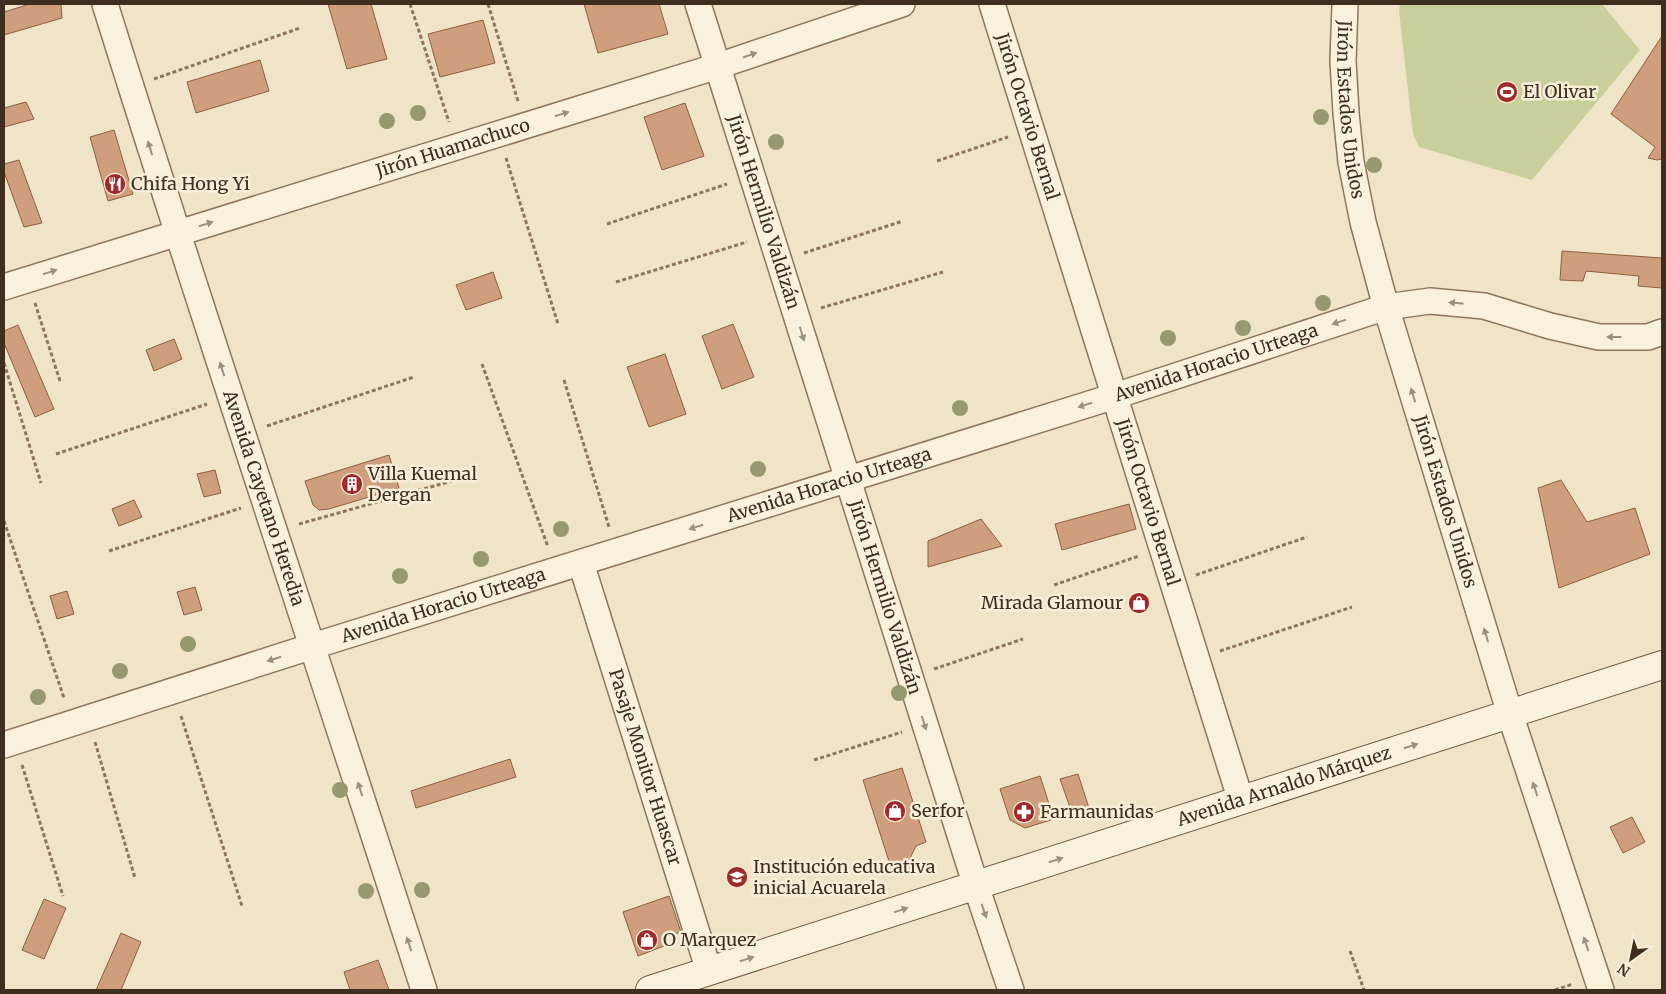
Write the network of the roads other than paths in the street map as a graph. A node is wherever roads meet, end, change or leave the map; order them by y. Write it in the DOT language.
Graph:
graph roads {
  1 [pos="105,4"];
  2 [pos="698,4"];
  3 [pos="902,4"];
  4 [pos="992,4"];
  5 [pos="1345,4"];
  6 [pos="718,66"];
  7 [pos="177,233"];
  8 [pos="4,286"];
  9 [pos="1386,307"];
  10 [pos="1662,332"];
  11 [pos="1115,396"];
  12 [pos="847,480"];
  13 [pos="581,563"];
  14 [pos="313,646"];
  15 [pos="1662,665"];
  16 [pos="1510,714"];
  17 [pos="9,743"];
  18 [pos="1241,800"];
  19 [pos="976,886"];
  20 [pos="710,971"];
  21 [pos="424,990"];
  22 [pos="650,990"];
  23 [pos="1011,990"];
  24 [pos="1601,990"];
  7 -- 1 [label="street, Avenida Cayetano Heredia, one-way"];
  2 -- 6 [label="street, Jirón Hermilio Valdizán"];
  6 -- 3 [label="street, Jirón Huamachuco, one-way"];
  4 -- 11 [label="street, Jirón Octavio Bernal"];
  5 -- 9 [label="street, Jirón Estados Unidos"];
  7 -- 6 [label="street, Jirón Huamachuco, one-way"];
  6 -- 12 [label="street, Jirón Hermilio Valdizán, one-way"];
  8 -- 7 [label="street, Jirón Huamachuco, one-way"];
  14 -- 7 [label="street, Avenida Cayetano Heredia, one-way"];
  10 -- 9 [label="street, Avenida Horacio Urteaga, one-way"];
  9 -- 11 [label="street, Avenida Horacio Urteaga, one-way"];
  16 -- 9 [label="street, Jirón Estados Unidos, one-way"];
  11 -- 12 [label="street, Avenida Horacio Urteaga, one-way"];
  11 -- 18 [label="street, Jirón Octavio Bernal"];
  12 -- 13 [label="street, Avenida Horacio Urteaga, one-way"];
  12 -- 19 [label="street, Jirón Hermilio Valdizán, one-way"];
  13 -- 14 [label="street, Avenida Horacio Urteaga"];
  13 -- 20 [label="street, Pasaje Monitor Huascar"];
  14 -- 17 [label="street, Avenida Horacio Urteaga, one-way"];
  21 -- 14 [label="street, Avenida Cayetano Heredia, one-way"];
  15 -- 16 [label="street, Avenida Arnaldo Márquez"];
  18 -- 16 [label="street, Avenida Arnaldo Márquez, one-way"];
  24 -- 16 [label="street, Jirón Estados Unidos, one-way"];
  19 -- 18 [label="street, Avenida Arnaldo Márquez, one-way"];
  20 -- 19 [label="street, Avenida Arnaldo Márquez, one-way"];
  19 -- 23 [label="street, Jirón Hermilio Valdizán, one-way"];
  20 -- 22 [label="street, Avenida Arnaldo Márquez"];
}
